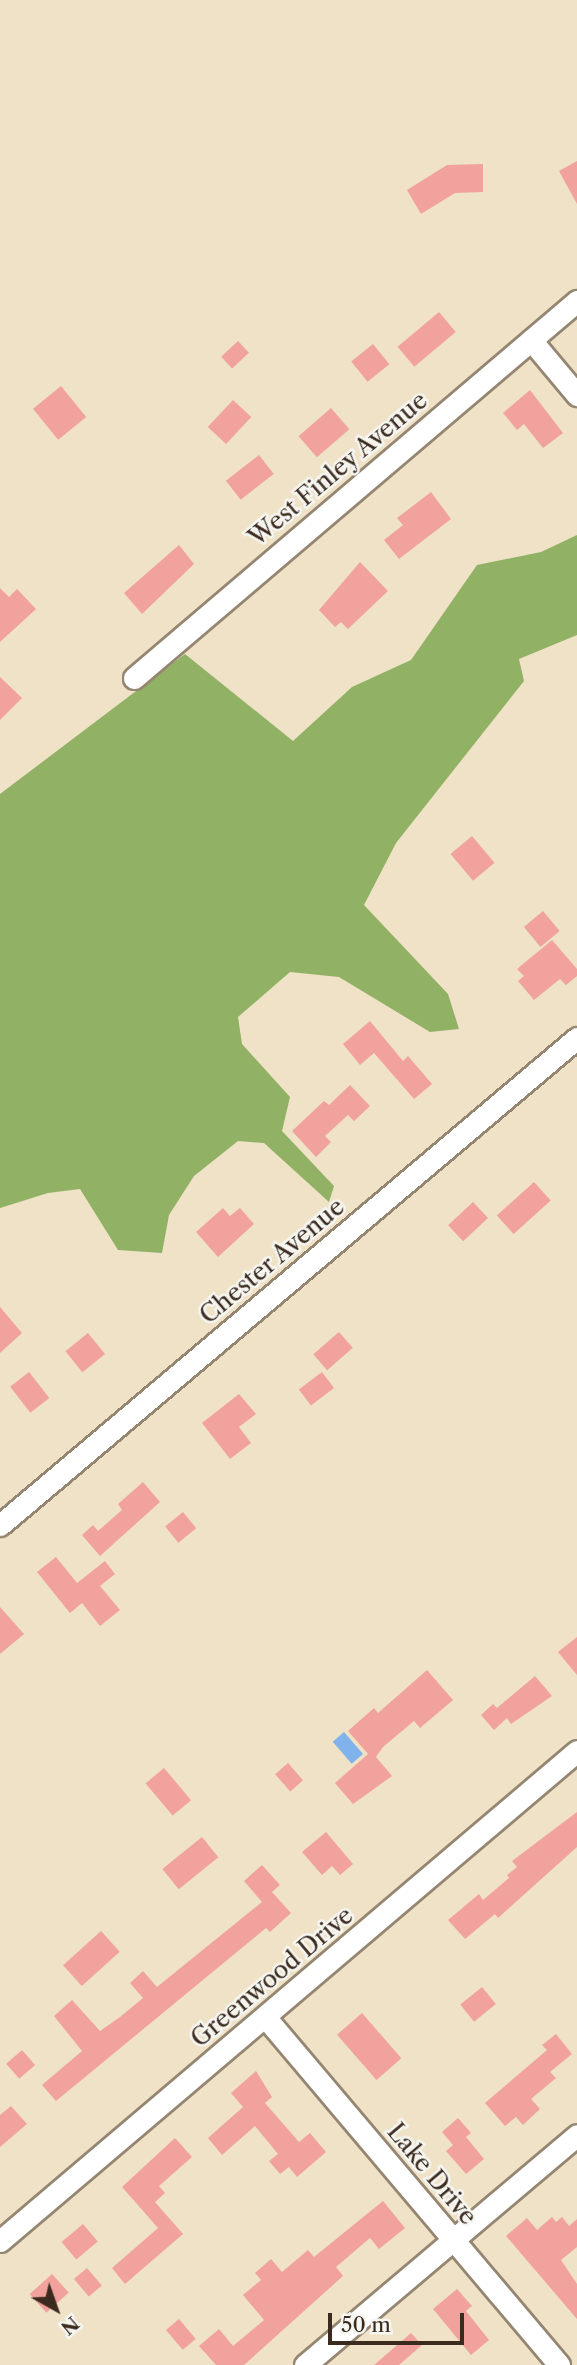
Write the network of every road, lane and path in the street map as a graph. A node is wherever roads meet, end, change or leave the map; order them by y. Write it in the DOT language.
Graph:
graph roads {
  1 [pos="577,302"];
  2 [pos="531,340"];
  3 [pos="577,395"];
  4 [pos="134,678"];
  5 [pos="577,1038"];
  6 [pos="0,1525"];
  7 [pos="577,1751"];
  8 [pos="266,2018"];
  9 [pos="577,2136"];
  10 [pos="453,2239"];
  11 [pos="0,2241"];
  12 [pos="305,2365"];
  13 [pos="559,2365"];
  1 -- 2 [label="street, West Finley Avenue"];
  2 -- 3 [label="street"];
  2 -- 4 [label="street, West Finley Avenue"];
  5 -- 6 [label="street, Chester Avenue"];
  7 -- 8 [label="street, Greenwood Drive"];
  8 -- 10 [label="street, Lake Drive"];
  8 -- 11 [label="street, Greenwood Drive"];
  9 -- 10 [label="street"];
  10 -- 12 [label="street"];
  10 -- 13 [label="street, Lake Drive"];
}
